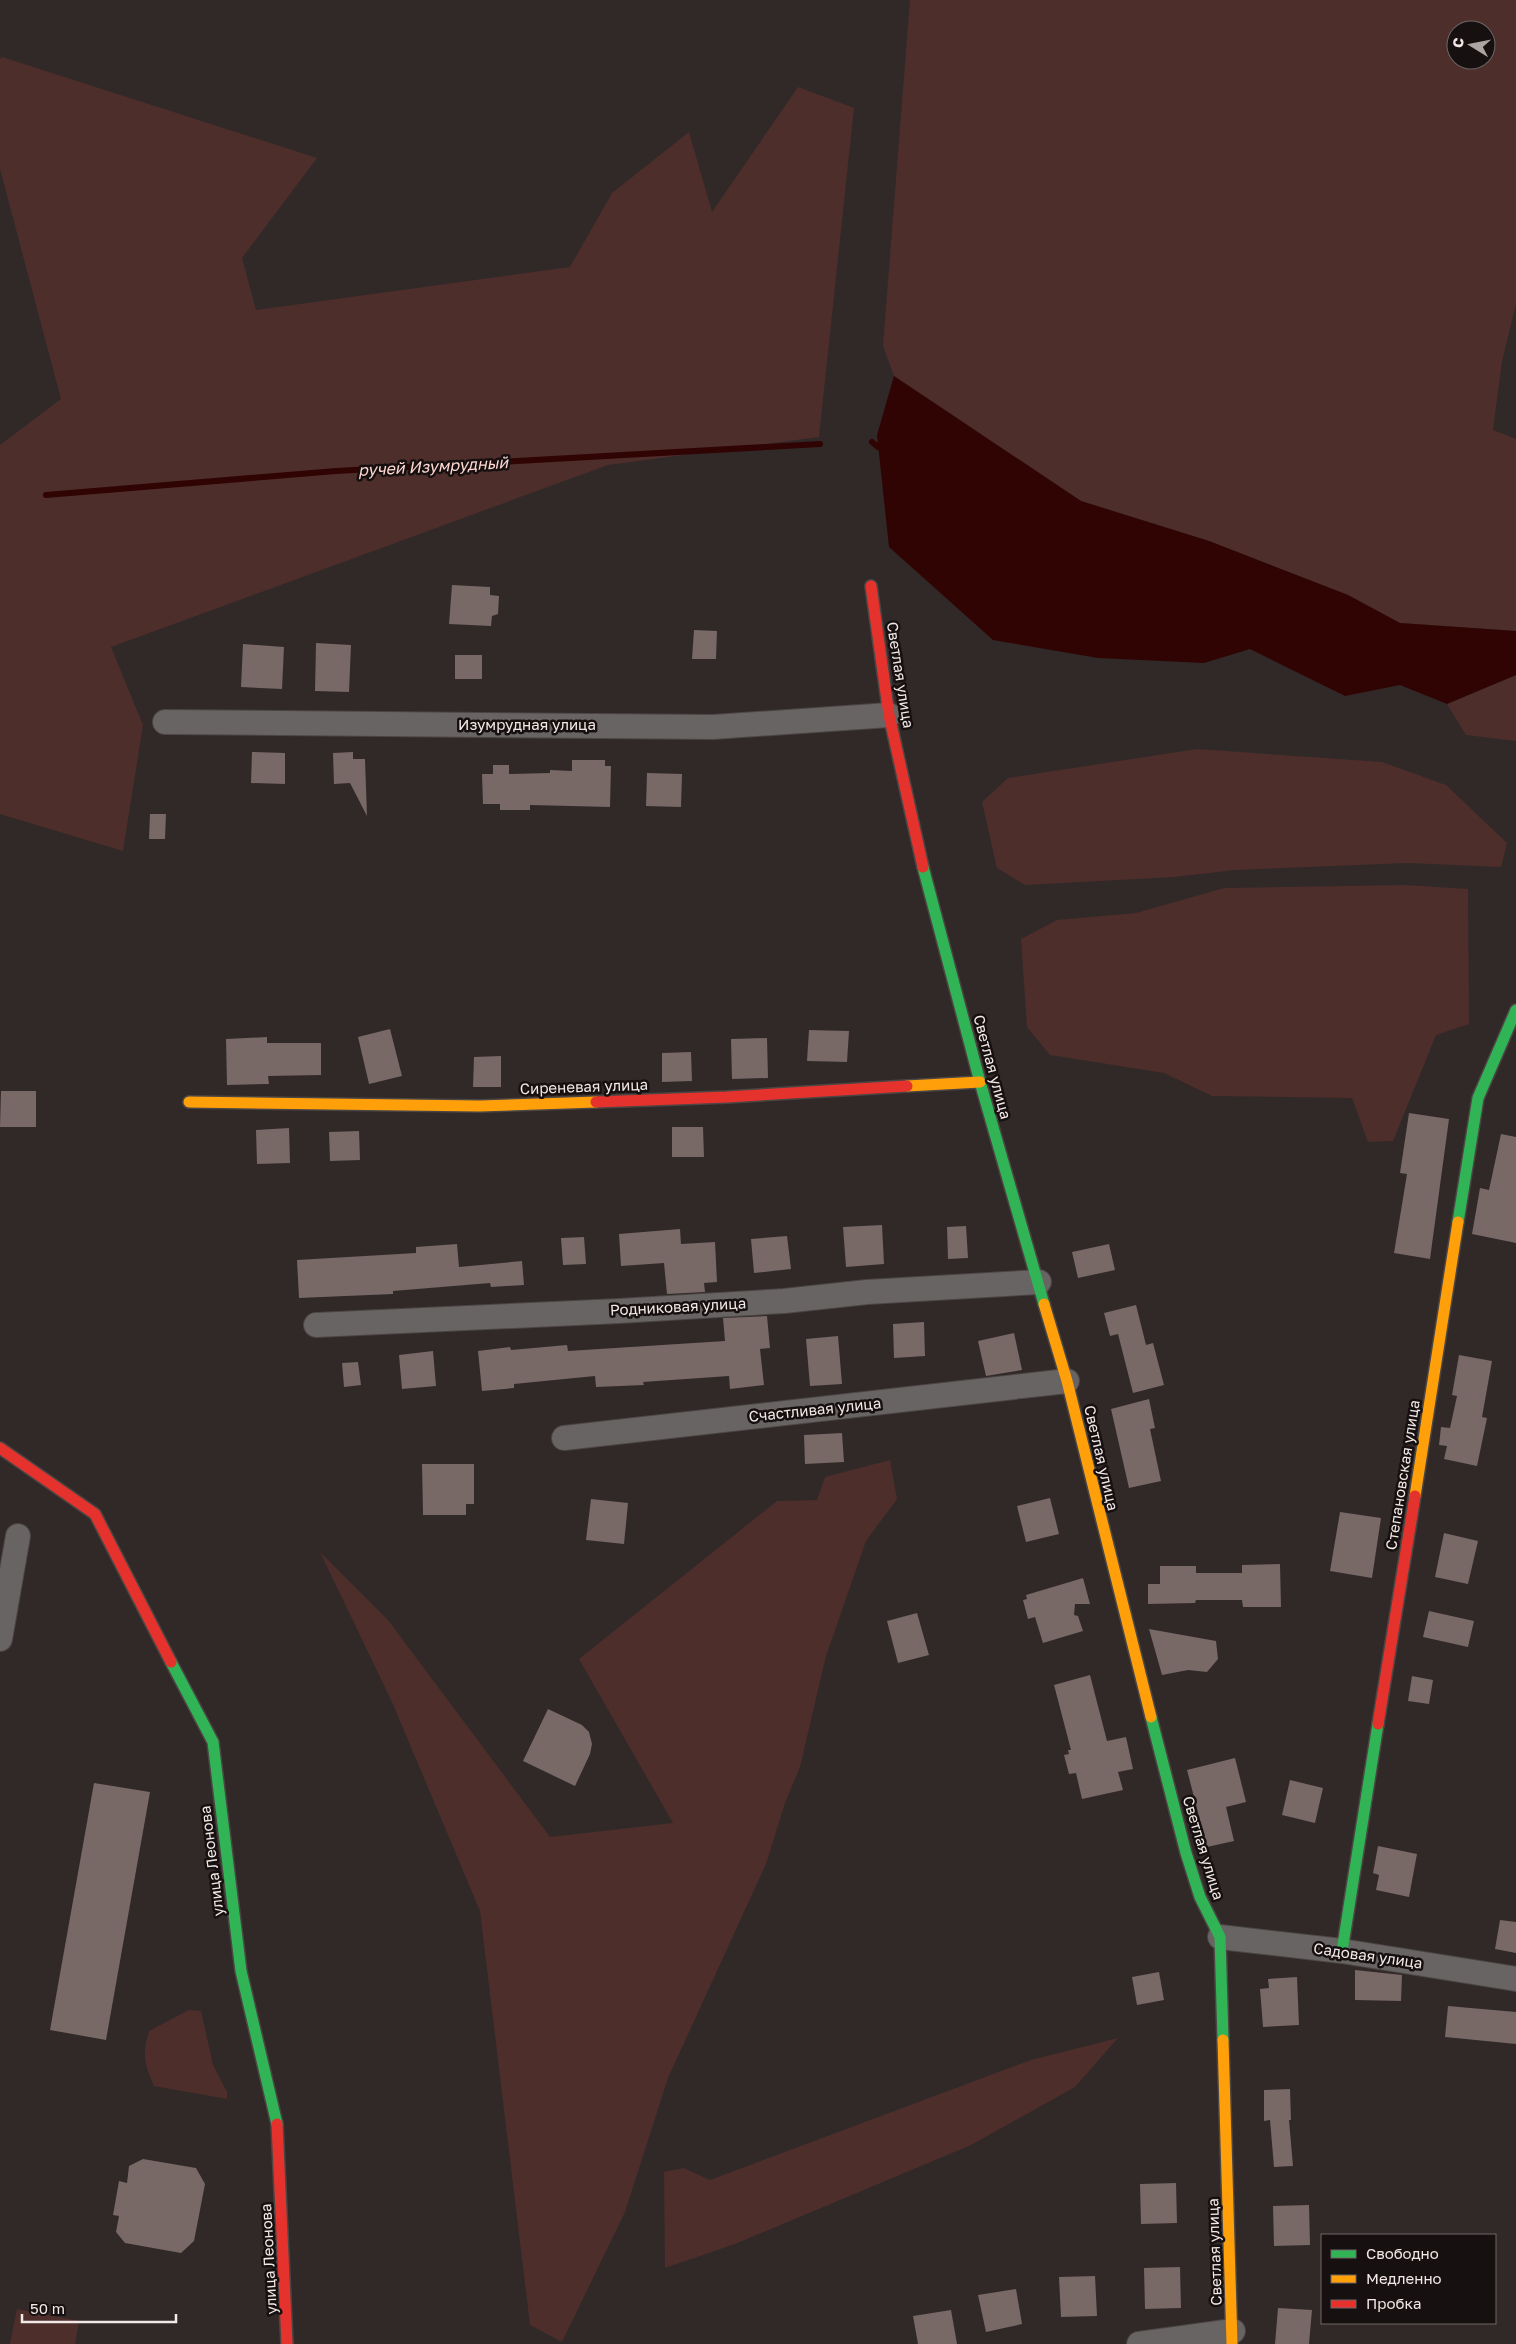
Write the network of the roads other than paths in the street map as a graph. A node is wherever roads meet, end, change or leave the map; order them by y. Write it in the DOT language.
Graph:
graph roads {
  1 [pos="871,586"];
  2 [pos="889,715"];
  3 [pos="165,722"];
  4 [pos="1516,1010"];
  5 [pos="980,1082"];
  6 [pos="189,1102"];
  7 [pos="1039,1282"];
  8 [pos="316,1325"];
  9 [pos="1067,1381"];
  10 [pos="564,1438"];
  11 [pos="0,1448"];
  12 [pos="18,1536"];
  13 [pos="0,1640"];
  14 [pos="1220,1937"];
  15 [pos="1342,1951"];
  16 [pos="1516,1979"];
  17 [pos="1232,2337"];
  18 [pos="287,2344"];
  19 [pos="1138,2344"];
  1 -- 2 [label="street, Светлая улица"];
  2 -- 3 [label="street, Изумрудная улица"];
  2 -- 5 [label="street, Светлая улица"];
  4 -- 15 [label="street, Степановская улица"];
  5 -- 6 [label="street, Сиреневая улица"];
  5 -- 7 [label="street, Светлая улица"];
  7 -- 8 [label="street, Родниковая улица"];
  7 -- 9 [label="street, Светлая улица"];
  9 -- 10 [label="street, Счастливая улица"];
  9 -- 14 [label="street, Светлая улица"];
  11 -- 18 [label="street, улица Леонова"];
  12 -- 13 [label="street"];
  14 -- 15 [label="street, Садовая улица"];
  14 -- 17 [label="street, Светлая улица"];
  15 -- 16 [label="street, Садовая улица"];
  17 -- 19 [label="street"];
}
